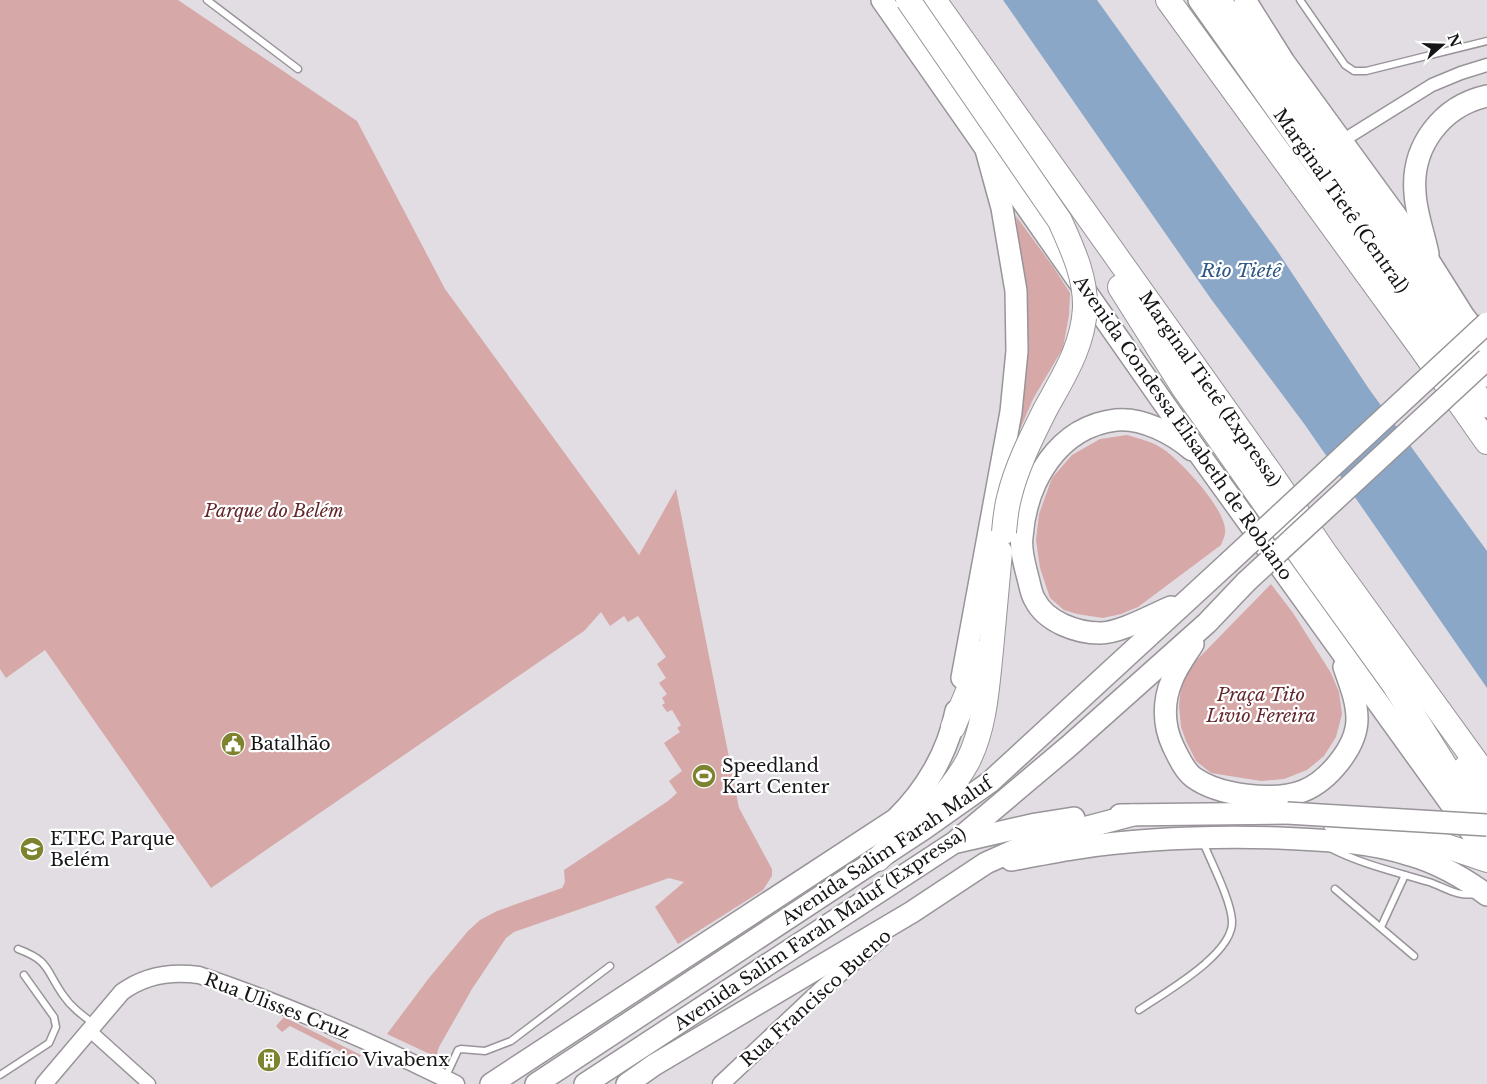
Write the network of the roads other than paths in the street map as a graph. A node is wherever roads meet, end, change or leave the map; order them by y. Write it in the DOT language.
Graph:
graph roads {
  1 [pos="207,0"];
  2 [pos="882,0"];
  3 [pos="908,0"];
  4 [pos="934,0"];
  5 [pos="1168,0"];
  6 [pos="1199,0"];
  7 [pos="1220,0"];
  8 [pos="1232,0"];
  9 [pos="1245,0"];
  10 [pos="1300,0"];
  11 [pos="1487,41"];
  12 [pos="1487,65"];
  13 [pos="298,69"];
  14 [pos="1273,71"];
  15 [pos="1487,96"];
  16 [pos="1342,141"];
  17 [pos="985,146"];
  18 [pos="1076,201"];
  19 [pos="1429,261"];
  20 [pos="1487,323"];
  21 [pos="1487,347"];
  22 [pos="1487,359"];
  23 [pos="1487,376"];
  24 [pos="1485,404"];
  25 [pos="1487,442"];
  26 [pos="1202,458"];
  27 [pos="1002,542"];
  28 [pos="1187,600"];
  29 [pos="1207,623"];
  30 [pos="1337,646"];
  31 [pos="1393,683"];
  32 [pos="953,727"];
  33 [pos="1487,776"];
  34 [pos="1487,798"];
  35 [pos="1286,813"];
  36 [pos="1143,815"];
  37 [pos="1487,825"];
  38 [pos="1487,833"];
  39 [pos="1202,838"];
  40 [pos="1313,839"];
  41 [pos="955,842"];
  42 [pos="1487,854"];
  43 [pos="878,859"];
  44 [pos="1487,860"];
  45 [pos="986,863"];
  46 [pos="1405,875"];
  47 [pos="1335,889"];
  48 [pos="1485,894"];
  49 [pos="912,912"];
  50 [pos="1381,927"];
  51 [pos="18,949"];
  52 [pos="1414,956"];
  53 [pos="610,966"];
  54 [pos="716,966"];
  55 [pos="24,975"];
  56 [pos="652,979"];
  57 [pos="723,995"];
  58 [pos="1139,1010"];
  59 [pos="91,1027"];
  60 [pos="571,1032"];
  61 [pos="591,1048"];
  62 [pos="652,1072"];
  63 [pos="0,1075"];
  64 [pos="611,1077"];
  65 [pos="450,1081"];
  66 [pos="44,1084"];
  67 [pos="149,1084"];
  68 [pos="491,1084"];
  69 [pos="536,1084"];
  70 [pos="586,1084"];
  71 [pos="627,1084"];
  72 [pos="721,1084"];
  1 -- 13 [label="lane"];
  2 -- 17 [label="highway, Avenida Condessa Elisabeth de Robiano"];
  3 -- 27 [label="highway, bridge"];
  4 -- 18 [label="highway, Marginal Tietê (Expressa)"];
  5 -- 25 [label="highway"];
  6 -- 24 [label="highway, Marginal Tietê (Central)"];
  7 -- 14 [label="highway, Marginal Tietê (Central)"];
  8 -- 14 [label="highway"];
  9 -- 16 [label="highway"];
  10 -- 11 [label="lane"];
  12 -- 16 [label="street"];
  14 -- 23 [label="highway, Marginal Tietê (Central)"];
  15 -- 19 [label="highway"];
  16 -- 19 [label="highway"];
  17 -- 26 [label="highway, Avenida Condessa Elisabeth de Robiano"];
  17 -- 32 [label="highway, Avenida Salim Farah Maluf"];
  18 -- 31 [label="highway"];
  18 -- 33 [label="highway, Marginal Tietê (Expressa)"];
  19 -- 21 [label="highway"];
  20 -- 28 [label="highway, Avenida Salim Farah Maluf, bridge"];
  22 -- 29 [label="highway, Avenida Salim Farah Maluf (Expressa), bridge"];
  26 -- 28 [label="highway"];
  26 -- 30 [label="highway, Avenida Condessa Elisabeth de Robiano"];
  27 -- 32 [label="highway"];
  27 -- 43 [label="highway"];
  28 -- 43 [label="highway, Avenida Salim Farah Maluf"];
  29 -- 30 [label="highway"];
  29 -- 41 [label="highway, Avenida Salim Farah Maluf (Expressa)"];
  30 -- 42 [label="highway, Avenida Condessa Elisabeth de Robiano"];
  31 -- 34 [label="highway"];
  31 -- 38 [label="highway"];
  32 -- 56 [label="highway, Avenida Salim Farah Maluf"];
  35 -- 36 [label="highway"];
  35 -- 37 [label="highway, bridge"];
  35 -- 44 [label="highway, bridge"];
  36 -- 41 [label="highway"];
  36 -- 45 [label="highway"];
  39 -- 40 [label="highway"];
  39 -- 45 [label="highway"];
  39 -- 58 [label="lane"];
  40 -- 46 [label="lane"];
  40 -- 48 [label="highway"];
  41 -- 57 [label="highway, Avenida Salim Farah Maluf (Expressa)"];
  43 -- 54 [label="highway, Avenida Salim Farah Maluf"];
  45 -- 49 [label="highway"];
  46 -- 48 [label="lane"];
  46 -- 50 [label="lane"];
  47 -- 50 [label="lane"];
  49 -- 62 [label="highway"];
  49 -- 72 [label="street, Rua Francisco Bueno"];
  50 -- 52 [label="lane"];
  51 -- 59 [label="lane"];
  53 -- 65 [label="lane"];
  54 -- 56 [label="highway"];
  54 -- 61 [label="highway, Avenida Salim Farah Maluf"];
  55 -- 63 [label="lane"];
  56 -- 60 [label="highway, Avenida Salim Farah Maluf"];
  57 -- 62 [label="highway"];
  57 -- 64 [label="highway, Avenida Salim Farah Maluf (Expressa)"];
  59 -- 65 [label="street, Rua Ulisses Cruz"];
  59 -- 66 [label="street, Rua Ulisses Cruz"];
  59 -- 67 [label="street"];
  60 -- 61 [label="highway"];
  60 -- 68 [label="highway, Avenida Salim Farah Maluf"];
  61 -- 64 [label="highway"];
  61 -- 69 [label="highway"];
  62 -- 71 [label="highway"];
  64 -- 70 [label="highway, Avenida Salim Farah Maluf (Expressa)"];
}
